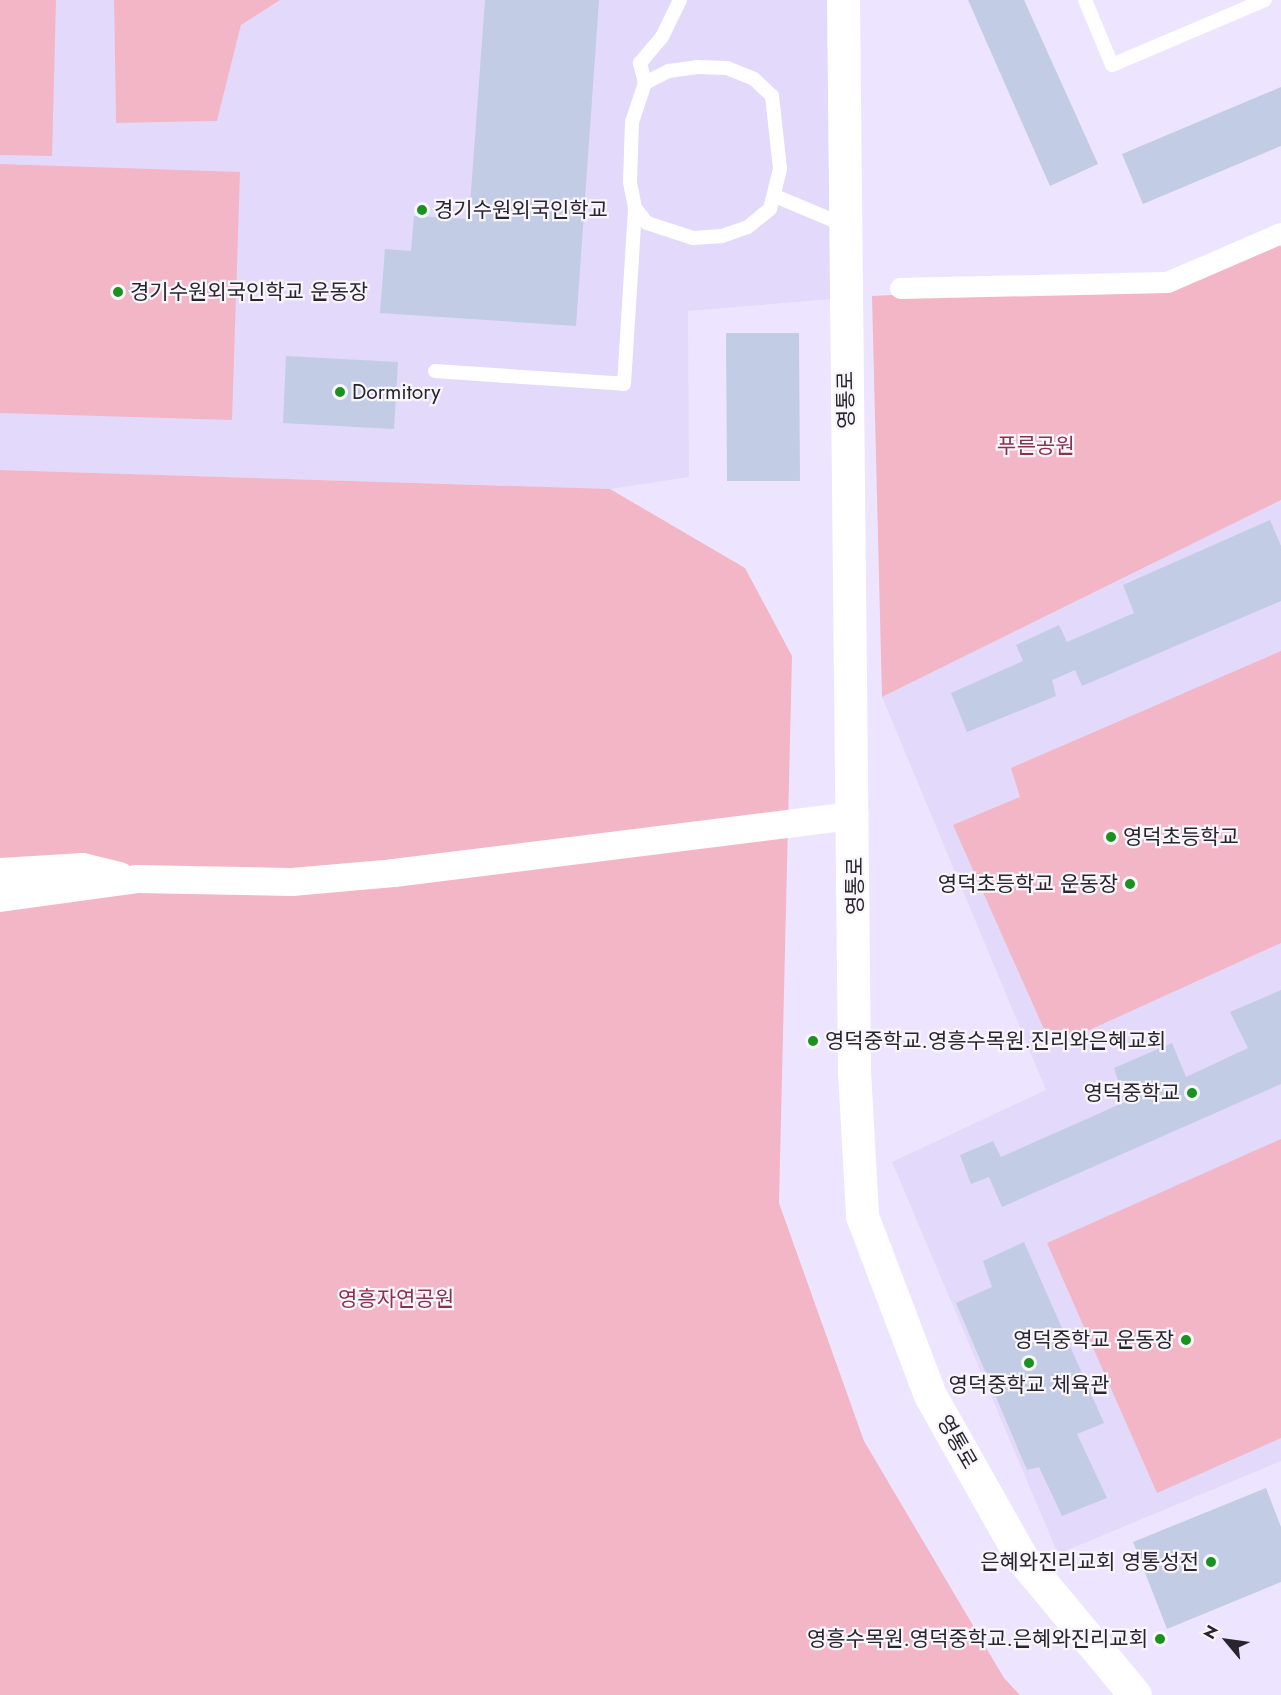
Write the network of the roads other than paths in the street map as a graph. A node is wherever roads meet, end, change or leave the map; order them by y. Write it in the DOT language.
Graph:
graph roads {
  1 [pos="680,0"];
  2 [pos="843,0"];
  3 [pos="1085,0"];
  4 [pos="1265,0"];
  5 [pos="645,83"];
  6 [pos="775,196"];
  7 [pos="635,208"];
  8 [pos="842,224"];
  9 [pos="1281,233"];
  10 [pos="900,288"];
  11 [pos="435,371"];
  12 [pos="854,816"];
  13 [pos="0,872"];
  14 [pos="137,879"];
  15 [pos="0,898"];
  16 [pos="1135,1695"];
  1 -- 5 [label="lane"];
  2 -- 8 [label="street, 영통로"];
  3 -- 4 [label="lane"];
  5 -- 6 [label="lane"];
  5 -- 7 [label="lane"];
  6 -- 7 [label="lane"];
  6 -- 8 [label="lane"];
  7 -- 11 [label="lane"];
  8 -- 12 [label="street, 영통로"];
  9 -- 10 [label="street"];
  12 -- 14 [label="street"];
  12 -- 16 [label="street, 영통로"];
  13 -- 14 [label="street"];
  14 -- 15 [label="street"];
}
